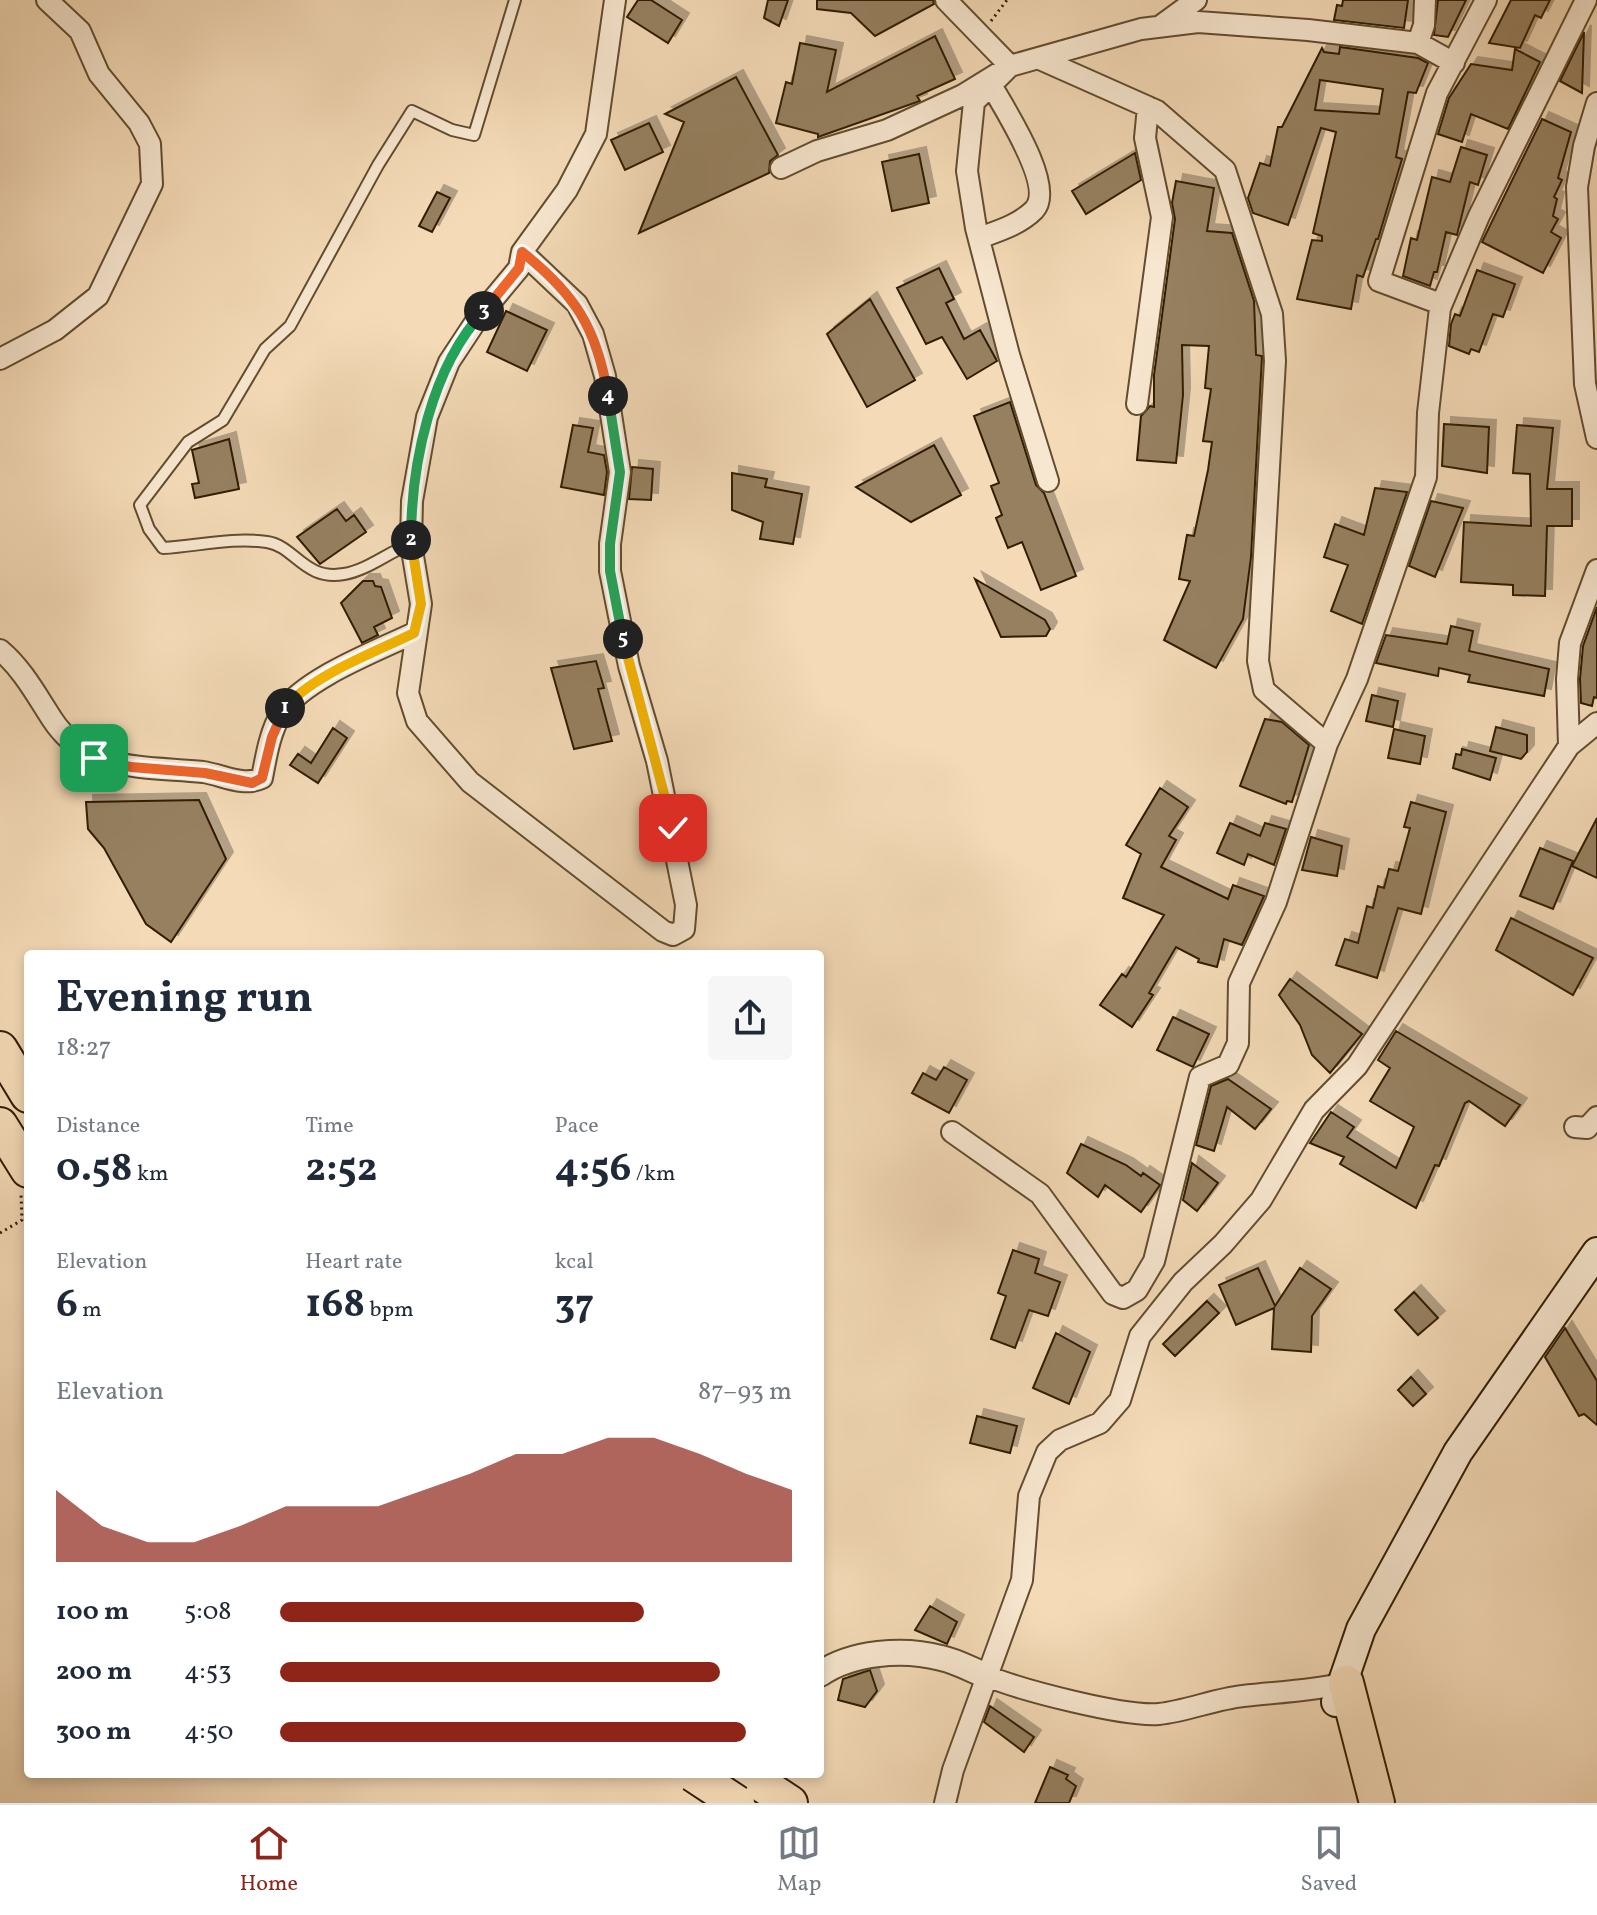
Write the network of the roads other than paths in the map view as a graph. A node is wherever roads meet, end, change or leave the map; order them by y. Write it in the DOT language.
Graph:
graph roads {
  1 [pos="47,0"];
  2 [pos="515,0"];
  3 [pos="615,0"];
  4 [pos="946,0"];
  5 [pos="1196,0"];
  6 [pos="1425,0"];
  7 [pos="1486,0"];
  8 [pos="1586,0"];
  9 [pos="1159,27"];
  10 [pos="1418,43"];
  11 [pos="1040,59"];
  12 [pos="1454,63"];
  13 [pos="1010,66"];
  14 [pos="991,85"];
  15 [pos="1597,103"];
  16 [pos="1148,107"];
  17 [pos="781,168"];
  18 [pos="979,238"];
  19 [pos="522,252"];
  20 [pos="1440,308"];
  21 [pos="0,359"];
  22 [pos="1137,404"];
  23 [pos="1597,438"];
  24 [pos="1048,481"];
  25 [pos="411,544"];
  26 [pos="1597,570"];
  27 [pos="414,633"];
  28 [pos="0,650"];
  29 [pos="1596,724"];
  30 [pos="1327,744"];
  31 [pos="1569,746"];
  32 [pos="0,1049"];
  33 [pos="24,1088"];
  34 [pos="1597,1117"];
  35 [pos="0,1125"];
  36 [pos="1575,1127"];
  37 [pos="952,1132"];
  38 [pos="23,1163"];
  39 [pos="1597,1252"];
  40 [pos="824,1672"];
  41 [pos="987,1676"];
  42 [pos="1346,1683"];
  43 [pos="699,1778"];
  44 [pos="740,1778"];
  45 [pos="749,1778"];
  46 [pos="722,1803"];
  47 [pos="737,1803"];
  48 [pos="790,1803"];
  49 [pos="945,1803"];
  50 [pos="1365,1803"];
  51 [pos="1377,1803"];
  1 -- 21 [label="street"];
  2 -- 25 [label="lane"];
  3 -- 19 [label="street"];
  4 -- 13 [label="street"];
  5 -- 9 [label="street"];
  6 -- 10 [label="street"];
  7 -- 12 [label="street"];
  8 -- 20 [label="street"];
  9 -- 10 [label="street"];
  9 -- 11 [label="street"];
  10 -- 12 [label="street"];
  11 -- 13 [label="street"];
  11 -- 16 [label="street"];
  12 -- 20 [label="street"];
  13 -- 14 [label="street"];
  13 -- 17 [label="street"];
  14 -- 18 [label="street"];
  14 -- 18 [label="street"];
  15 -- 23 [label="street"];
  16 -- 22 [label="street"];
  16 -- 30 [label="street"];
  18 -- 24 [label="street"];
  19 -- 25 [label="street"];
  19 -- 27 [label="street"];
  20 -- 30 [label="street"];
  25 -- 27 [label="street"];
  26 -- 31 [label="street"];
  27 -- 28 [label="street"];
  29 -- 31 [label="street"];
  30 -- 37 [label="street"];
  31 -- 41 [label="street"];
  32 -- 33 [label="highway"];
  34 -- 36 [label="street"];
  35 -- 38 [label="highway"];
  39 -- 42 [label="main road"];
  40 -- 41 [label="street"];
  41 -- 42 [label="street"];
  41 -- 49 [label="street"];
  42 -- 50 [label="main road"];
  42 -- 51 [label="highway"];
  43 -- 47 [label="highway, bridge"];
  44 -- 46 [label="street"];
  45 -- 48 [label="highway"];
}
